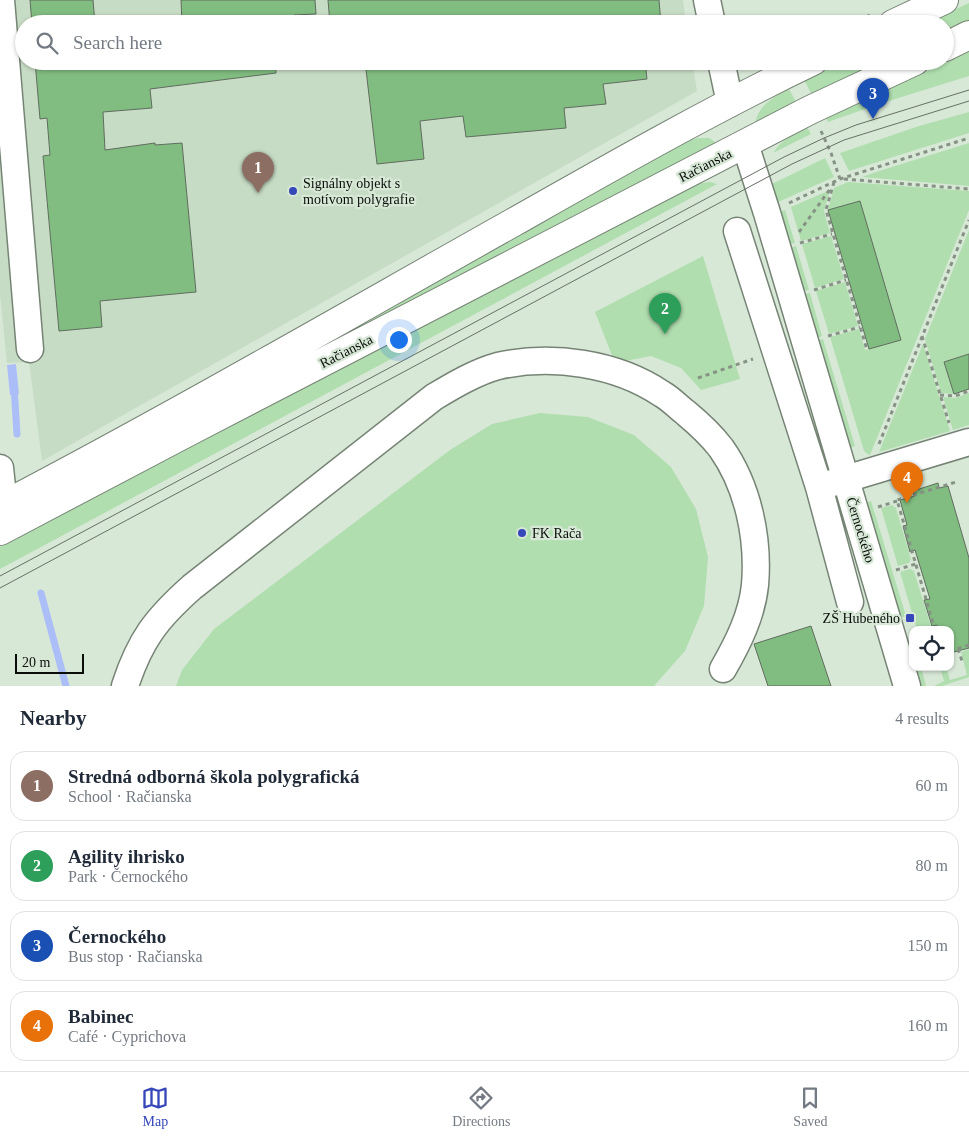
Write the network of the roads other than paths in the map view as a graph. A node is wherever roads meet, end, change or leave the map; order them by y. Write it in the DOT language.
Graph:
graph roads {
  1 [pos="1,0"];
  2 [pos="707,0"];
  3 [pos="944,0"];
  4 [pos="710,15"];
  5 [pos="912,15"];
  6 [pos="969,35"];
  7 [pos="954,42"];
  8 [pos="723,70"];
  9 [pos="796,70"];
  10 [pos="896,70"];
  11 [pos="730,102"];
  12 [pos="745,144"];
  13 [pos="737,231"];
  14 [pos="30,349"];
  15 [pos="959,434"];
  16 [pos="0,468"];
  17 [pos="845,479"];
  18 [pos="819,487"];
  19 [pos="2,506"];
  20 [pos="0,531"];
  21 [pos="850,602"];
  22 [pos="723,669"];
  23 [pos="125,686"];
  24 [pos="907,686"];
  1 -- 14 [label="street"];
  2 -- 4 [label="street"];
  3 -- 5 [label="main road"];
  6 -- 7 [label="main road"];
  8 -- 11 [label="street"];
  9 -- 11 [label="main road, Račianska"];
  10 -- 12 [label="main road, Račianska"];
  11 -- 12 [label="main road, Račianska"];
  11 -- 19 [label="main road, Račianska"];
  12 -- 17 [label="street, Černockého"];
  12 -- 20 [label="main road, Račianska"];
  13 -- 18 [label="street"];
  15 -- 17 [label="street"];
  16 -- 19 [label="street"];
  17 -- 18 [label="street"];
  17 -- 24 [label="street, Černockého"];
  18 -- 21 [label="street"];
  22 -- 23 [label="street"];
}
